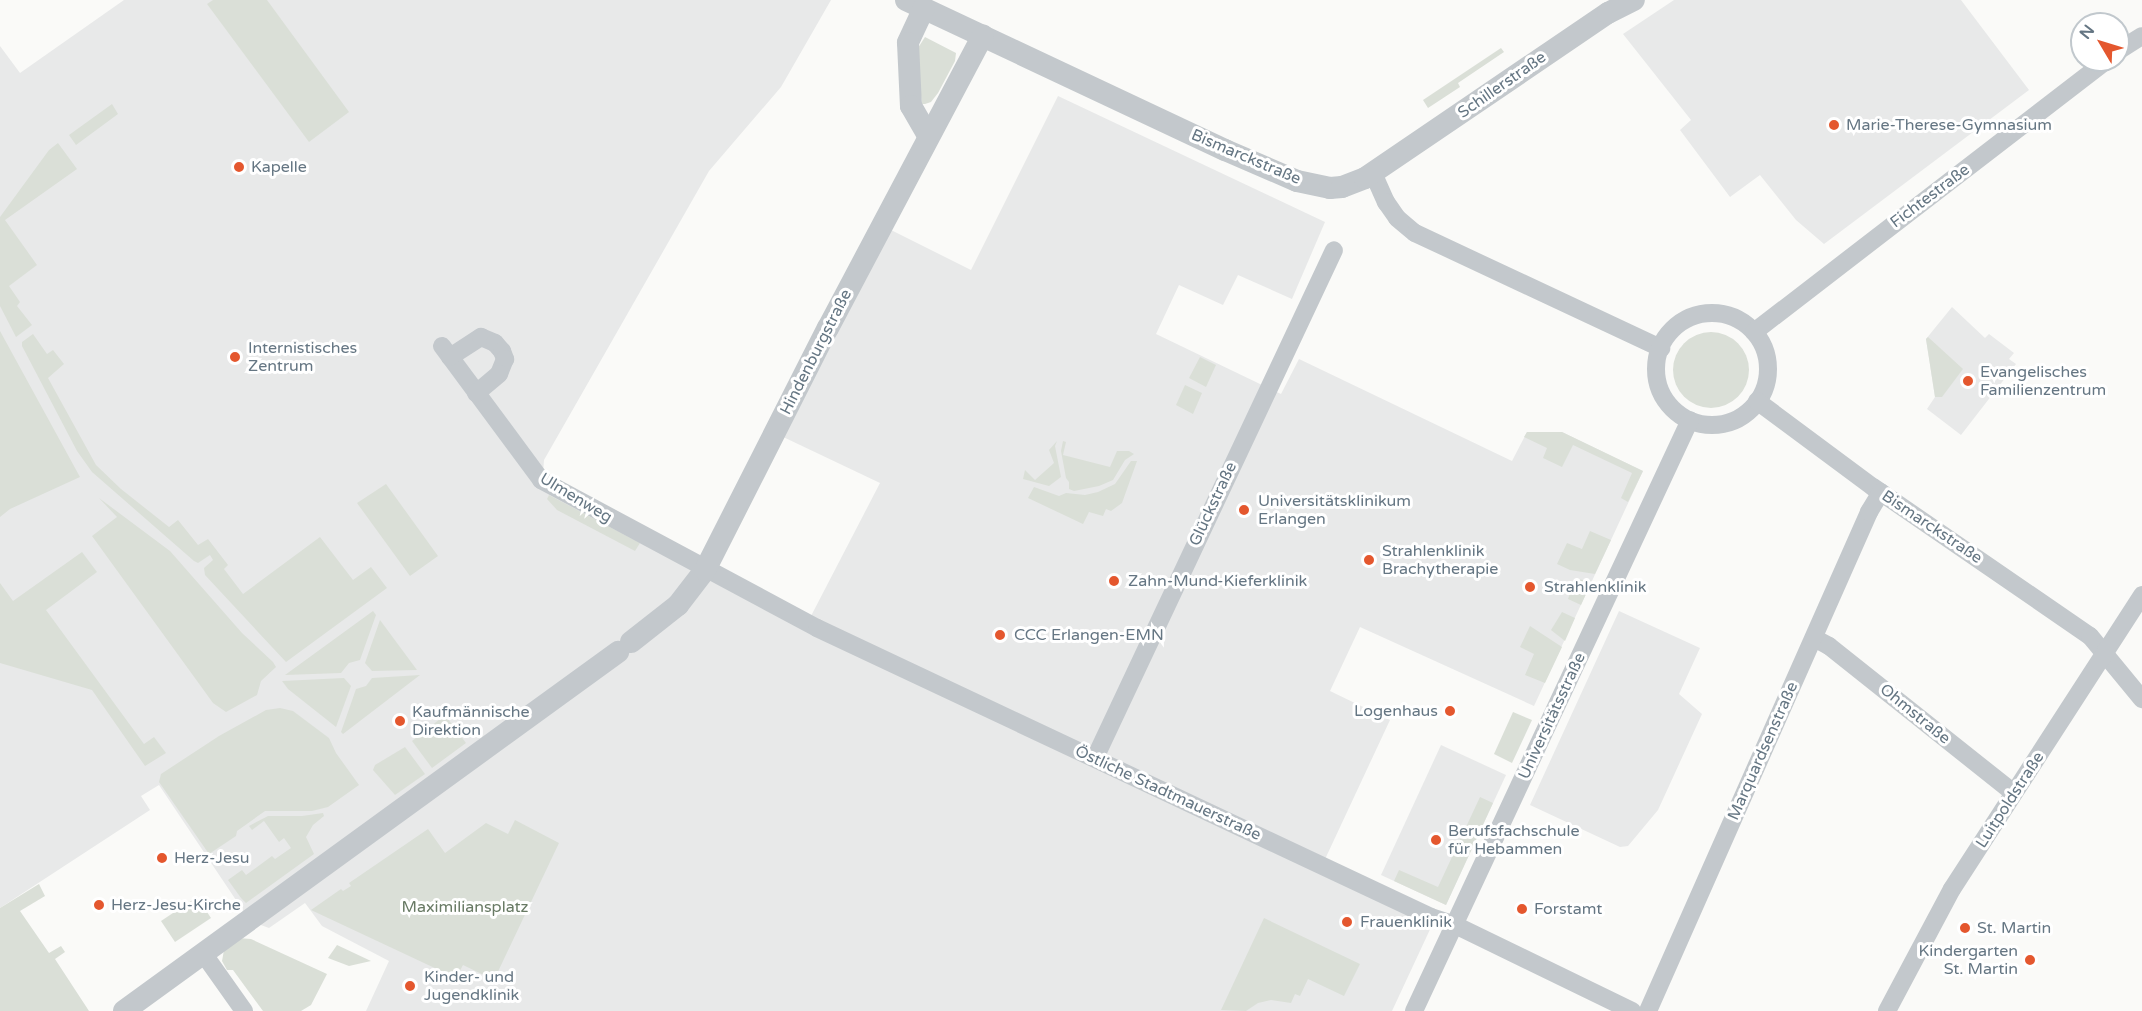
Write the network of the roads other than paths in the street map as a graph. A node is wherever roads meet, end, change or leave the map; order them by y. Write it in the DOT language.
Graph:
graph roads {
  1 [pos="1634,0"];
  2 [pos="915,4"];
  3 [pos="983,35"];
  4 [pos="2091,72"];
  5 [pos="928,136"];
  6 [pos="1373,173"];
  7 [pos="1334,250"];
  8 [pos="1754,332"];
  9 [pos="1661,348"];
  10 [pos="476,393"];
  11 [pos="1757,401"];
  12 [pos="1690,420"];
  13 [pos="1881,492"];
  14 [pos="705,570"];
  15 [pos="2142,595"];
  16 [pos="1814,638"];
  17 [pos="2106,654"];
  18 [pos="2142,699"];
  19 [pos="1095,758"];
  20 [pos="2014,793"];
  21 [pos="1455,925"];
  22 [pos="203,953"];
  23 [pos="124,1011"];
  24 [pos="244,1011"];
  25 [pos="1414,1011"];
  26 [pos="1632,1011"];
  27 [pos="1648,1011"];
  28 [pos="1887,1011"];
  1 -- 6 [label="street, Schillerstraße"];
  2 -- 3 [label="street, Bismarckstraße"];
  2 -- 5 [label="street"];
  3 -- 5 [label="street, Hindenburgstraße"];
  3 -- 6 [label="street, Bismarckstraße"];
  4 -- 8 [label="street, Fichtestraße"];
  5 -- 14 [label="street, Hindenburgstraße"];
  6 -- 9 [label="street"];
  7 -- 19 [label="street, Glückstraße"];
  8 -- 9 [label="street"];
  8 -- 11 [label="street"];
  9 -- 12 [label="street"];
  10 -- 10 [label="street, Ulmenweg"];
  10 -- 14 [label="street, Ulmenweg"];
  11 -- 12 [label="street"];
  11 -- 13 [label="street, Bismarckstraße"];
  12 -- 21 [label="street, Universitätsstraße"];
  13 -- 16 [label="street, Marquardsenstraße"];
  13 -- 17 [label="street, Bismarckstraße"];
  14 -- 19 [label="street, Östliche Stadtmauerstraße"];
  14 -- 22 [label="street"];
  15 -- 17 [label="street, Luitpoldstraße"];
  16 -- 20 [label="street, Ohmstraße"];
  16 -- 27 [label="street, Marquardsenstraße"];
  17 -- 18 [label="street, Bismarckstraße"];
  17 -- 20 [label="street, Luitpoldstraße"];
  19 -- 21 [label="street, Östliche Stadtmauerstraße"];
  20 -- 28 [label="street, Luitpoldstraße"];
  21 -- 25 [label="street, Universitätsstraße"];
  21 -- 26 [label="street, Östliche Stadtmauerstraße"];
  22 -- 23 [label="street"];
  22 -- 24 [label="street"];
}
